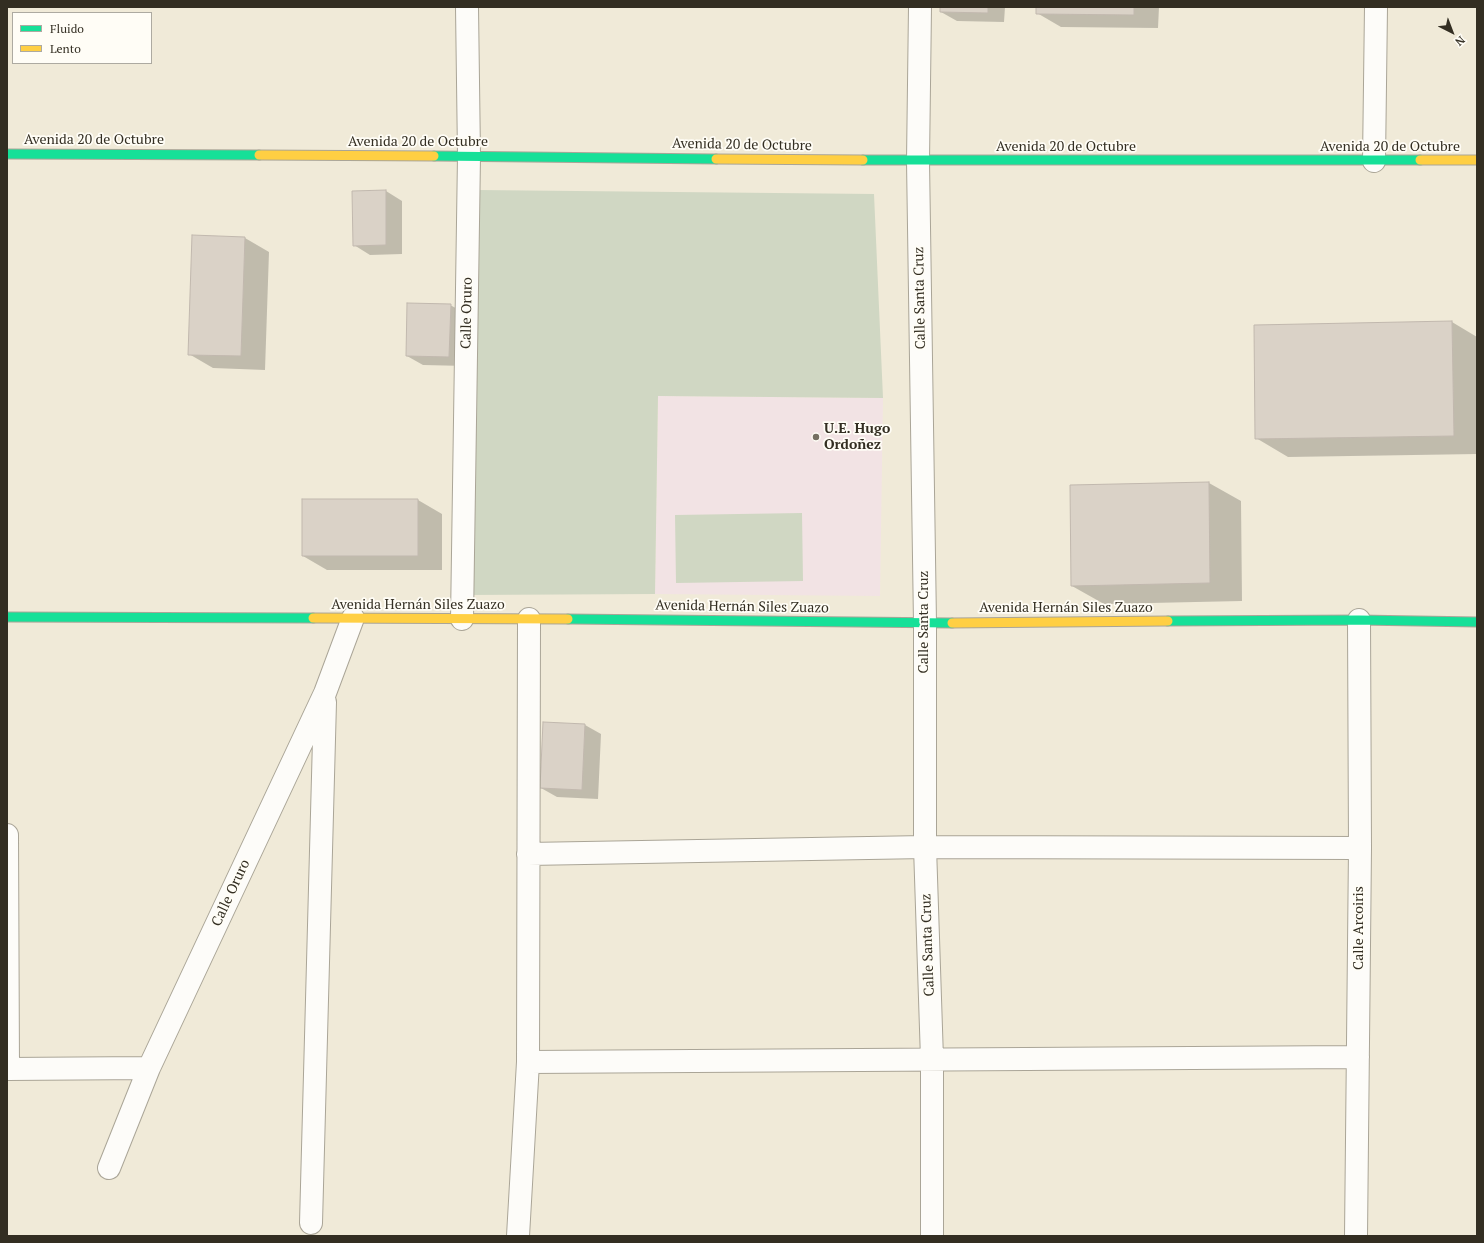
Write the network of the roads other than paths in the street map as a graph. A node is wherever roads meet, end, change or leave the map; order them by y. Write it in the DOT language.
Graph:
graph roads {
  1 [pos="467,7"];
  2 [pos="920,7"];
  3 [pos="1376,7"];
  4 [pos="7,154"];
  5 [pos="469,156"];
  6 [pos="1477,160"];
  7 [pos="918,161"];
  8 [pos="1374,161"];
  9 [pos="7,618"];
  10 [pos="353,618"];
  11 [pos="462,619"];
  12 [pos="529,619"];
  13 [pos="1359,620"];
  14 [pos="1477,622"];
  15 [pos="925,623"];
  16 [pos="325,693"];
  17 [pos="7,835"];
  18 [pos="925,847"];
  19 [pos="1360,848"];
  20 [pos="528,854"];
  21 [pos="1358,1057"];
  22 [pos="932,1059"];
  23 [pos="528,1062"];
  24 [pos="149,1068"];
  25 [pos="8,1069"];
  26 [pos="109,1168"];
  27 [pos="311,1223"];
  28 [pos="518,1236"];
  29 [pos="932,1236"];
  30 [pos="1356,1236"];
  1 -- 5 [label="street, Calle Oruro"];
  2 -- 7 [label="street, Calle Santa Cruz"];
  3 -- 8 [label="street"];
  4 -- 5 [label="street, Avenida 20 de Octubre"];
  5 -- 7 [label="street, Avenida 20 de Octubre"];
  5 -- 11 [label="street, Calle Oruro"];
  6 -- 8 [label="street, Avenida 20 de Octubre"];
  7 -- 8 [label="street, Avenida 20 de Octubre"];
  7 -- 15 [label="street, Calle Santa Cruz"];
  9 -- 10 [label="street, Avenida Hernán Siles Zuazo"];
  10 -- 11 [label="street, Avenida Hernán Siles Zuazo"];
  10 -- 16 [label="street, Calle Oruro"];
  11 -- 12 [label="street, Avenida Hernán Siles Zuazo"];
  12 -- 15 [label="street, Avenida Hernán Siles Zuazo"];
  12 -- 20 [label="street"];
  13 -- 14 [label="street, Avenida Hernán Siles Zuazo"];
  13 -- 15 [label="street, Avenida Hernán Siles Zuazo"];
  13 -- 19 [label="street, Calle Arcoiris"];
  15 -- 18 [label="street, Calle Santa Cruz"];
  16 -- 24 [label="street, Calle Oruro"];
  16 -- 27 [label="street"];
  17 -- 25 [label="street"];
  18 -- 19 [label="street"];
  18 -- 20 [label="street"];
  18 -- 22 [label="street, Calle Santa Cruz"];
  19 -- 21 [label="street, Calle Arcoiris"];
  20 -- 23 [label="street"];
  21 -- 22 [label="street"];
  21 -- 30 [label="street, Calle Arcoiris"];
  22 -- 23 [label="street"];
  22 -- 29 [label="street, Calle Santa Cruz"];
  23 -- 28 [label="street"];
  24 -- 25 [label="street"];
  24 -- 26 [label="street, Calle Oruro"];
}
